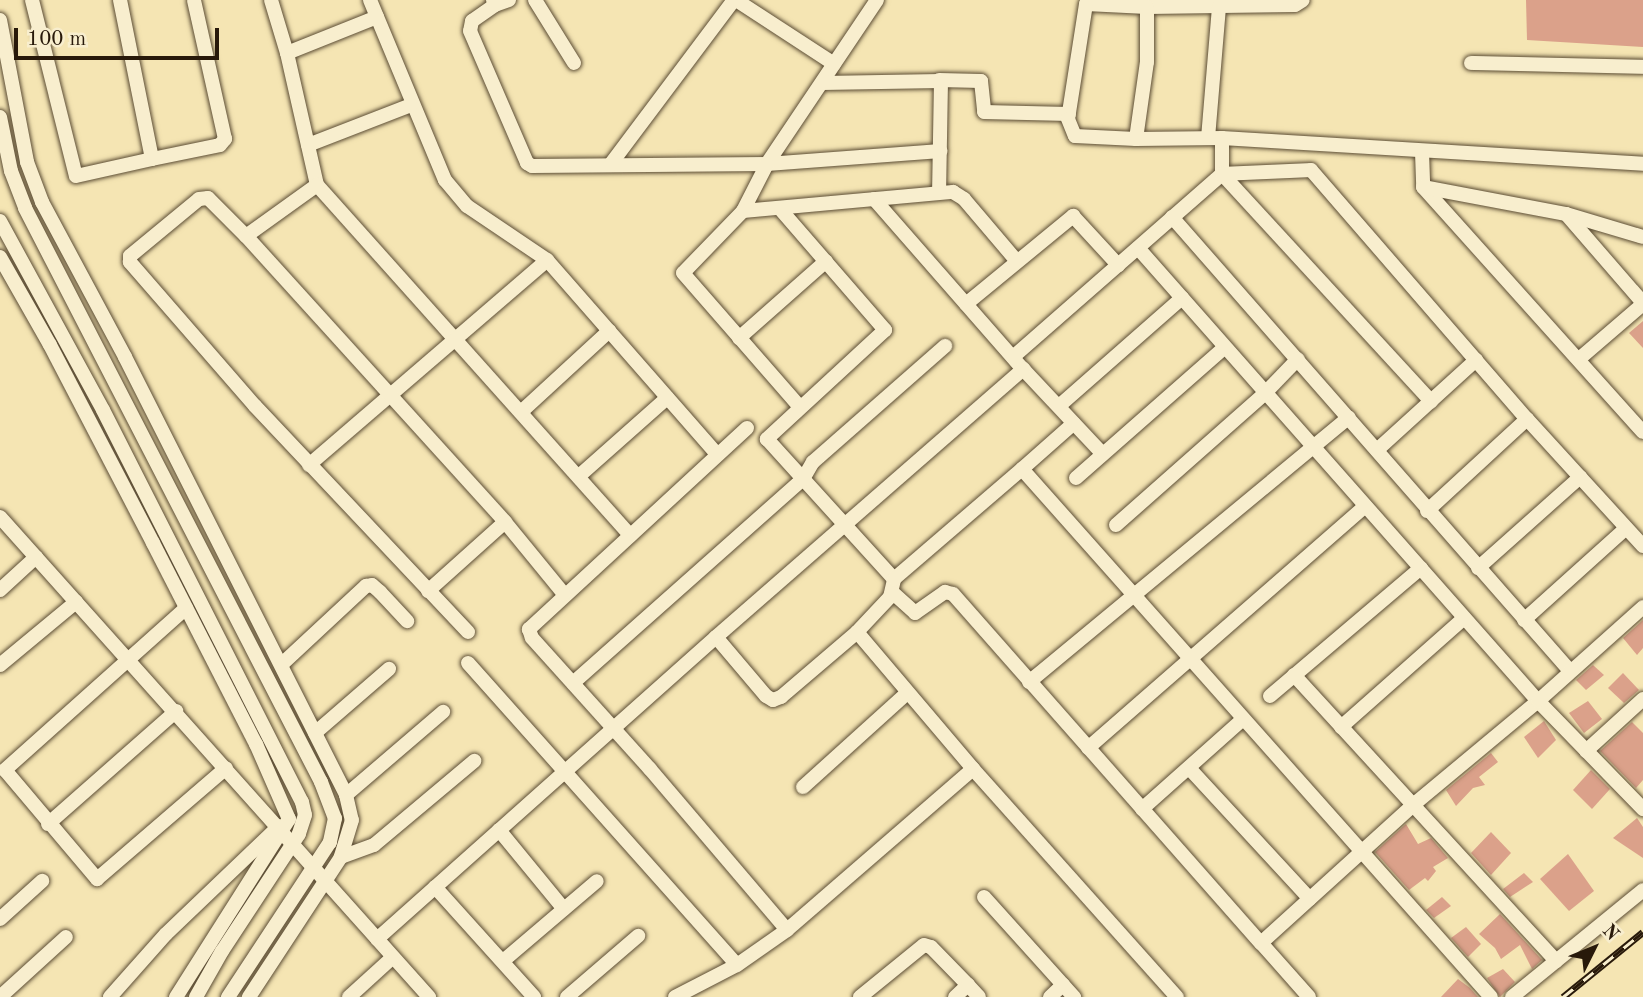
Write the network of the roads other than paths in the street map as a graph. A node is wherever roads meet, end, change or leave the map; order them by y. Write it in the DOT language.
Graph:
graph roads {
  1 [pos="32,0"];
  2 [pos="120,0"];
  3 [pos="194,0"];
  4 [pos="271,0"];
  5 [pos="370,0"];
  6 [pos="535,0"];
  7 [pos="735,0"];
  8 [pos="877,0"];
  9 [pos="1303,0"];
  10 [pos="499,2"];
  11 [pos="1219,6"];
  12 [pos="1147,7"];
  13 [pos="377,17"];
  14 [pos="0,20"];
  15 [pos="287,53"];
  16 [pos="574,63"];
  17 [pos="1471,63"];
  18 [pos="834,64"];
  19 [pos="1643,67"];
  20 [pos="939,80"];
  21 [pos="822,83"];
  22 [pos="411,105"];
  23 [pos="1069,114"];
  24 [pos="0,117"];
  25 [pos="1215,138"];
  26 [pos="1136,139"];
  27 [pos="308,145"];
  28 [pos="941,151"];
  29 [pos="1422,152"];
  30 [pos="152,159"];
  31 [pos="767,164"];
  32 [pos="1643,164"];
  33 [pos="610,165"];
  34 [pos="1222,174"];
  35 [pos="317,185"];
  36 [pos="1423,187"];
  37 [pos="939,192"];
  38 [pos="874,199"];
  39 [pos="781,210"];
  40 [pos="743,211"];
  41 [pos="1566,214"];
  42 [pos="1172,217"];
  43 [pos="0,221"];
  44 [pos="246,236"];
  45 [pos="1643,237"];
  46 [pos="1138,248"];
  47 [pos="0,257"];
  48 [pos="547,260"];
  49 [pos="1016,260"];
  50 [pos="826,261"];
  51 [pos="1118,265"];
  52 [pos="1182,298"];
  53 [pos="965,304"];
  54 [pos="1643,304"];
  55 [pos="609,331"];
  56 [pos="738,338"];
  57 [pos="455,339"];
  58 [pos="945,346"];
  59 [pos="1226,347"];
  60 [pos="1013,357"];
  61 [pos="1298,359"];
  62 [pos="1579,359"];
  63 [pos="1476,360"];
  64 [pos="1023,369"];
  65 [pos="1265,393"];
  66 [pos="392,395"];
  67 [pos="667,398"];
  68 [pos="1431,401"];
  69 [pos="799,406"];
  70 [pos="1059,406"];
  71 [pos="521,412"];
  72 [pos="1349,417"];
  73 [pos="1527,419"];
  74 [pos="1074,423"];
  75 [pos="747,428"];
  76 [pos="1643,432"];
  77 [pos="1314,445"];
  78 [pos="1377,450"];
  79 [pos="1102,453"];
  80 [pos="717,454"];
  81 [pos="309,466"];
  82 [pos="1022,469"];
  83 [pos="579,476"];
  84 [pos="1580,477"];
  85 [pos="1076,478"];
  86 [pos="803,479"];
  87 [pos="1365,506"];
  88 [pos="1427,511"];
  89 [pos="0,517"];
  90 [pos="505,522"];
  91 [pos="845,524"];
  92 [pos="1116,525"];
  93 [pos="1626,528"];
  94 [pos="630,535"];
  95 [pos="1643,546"];
  96 [pos="36,557"];
  97 [pos="1421,568"];
  98 [pos="1478,568"];
  99 [pos="893,585"];
  100 [pos="0,590"];
  101 [pos="428,591"];
  102 [pos="564,594"];
  103 [pos="1132,597"];
  104 [pos="76,602"];
  105 [pos="1643,607"];
  106 [pos="186,608"];
  107 [pos="1464,618"];
  108 [pos="1524,620"];
  109 [pos="407,621"];
  110 [pos="468,632"];
  111 [pos="856,632"];
  112 [pos="716,637"];
  113 [pos="129,658"];
  114 [pos="1189,659"];
  115 [pos="468,663"];
  116 [pos="282,664"];
  117 [pos="0,665"];
  118 [pos="389,669"];
  119 [pos="1570,671"];
  120 [pos="1294,675"];
  121 [pos="1029,682"];
  122 [pos="573,683"];
  123 [pos="907,693"];
  124 [pos="1270,696"];
  125 [pos="1643,699"];
  126 [pos="1538,701"];
  127 [pos="176,711"];
  128 [pos="443,712"];
  129 [pos="1242,720"];
  130 [pos="1341,727"];
  131 [pos="614,728"];
  132 [pos="315,733"];
  133 [pos="1087,748"];
  134 [pos="1586,751"];
  135 [pos="474,761"];
  136 [pos="226,768"];
  137 [pos="1189,768"];
  138 [pos="973,769"];
  139 [pos="565,772"];
  140 [pos="803,787"];
  141 [pos="346,795"];
  142 [pos="1642,805"];
  143 [pos="1412,806"];
  144 [pos="1142,809"];
  145 [pos="48,824"];
  146 [pos="499,830"];
  147 [pos="285,834"];
  148 [pos="1360,853"];
  149 [pos="341,857"];
  150 [pos="315,866"];
  151 [pos="326,879"];
  152 [pos="42,881"];
  153 [pos="597,881"];
  154 [pos="435,887"];
  155 [pos="1643,890"];
  156 [pos="984,897"];
  157 [pos="1310,900"];
  158 [pos="564,909"];
  159 [pos="0,919"];
  160 [pos="787,930"];
  161 [pos="638,936"];
  162 [pos="66,937"];
  163 [pos="377,939"];
  164 [pos="1261,943"];
  165 [pos="393,957"];
  166 [pos="503,961"];
  167 [pos="1556,961"];
  168 [pos="737,965"];
  169 [pos="968,985"];
  170 [pos="1063,985"];
  171 [pos="0,997"];
  172 [pos="110,997"];
  173 [pos="176,997"];
  174 [pos="197,997"];
  175 [pos="228,997"];
  176 [pos="249,997"];
  177 [pos="349,997"];
  178 [pos="429,997"];
  179 [pos="534,997"];
  180 [pos="567,997"];
  181 [pos="675,997"];
  182 [pos="860,997"];
  183 [pos="955,997"];
  184 [pos="979,997"];
  185 [pos="1049,997"];
  186 [pos="1074,997"];
  187 [pos="1177,997"];
  188 [pos="1309,997"];
  189 [pos="1491,997"];
  190 [pos="1511,997"];
  1 -- 30 [label="street"];
  2 -- 30 [label="street"];
  3 -- 30 [label="street"];
  4 -- 15 [label="street"];
  5 -- 13 [label="street"];
  6 -- 16 [label="street"];
  7 -- 18 [label="street"];
  7 -- 33 [label="street"];
  8 -- 18 [label="street"];
  9 -- 11 [label="street"];
  10 -- 33 [label="street"];
  11 -- 12 [label="street"];
  11 -- 25 [label="street"];
  12 -- 23 [label="street"];
  12 -- 26 [label="street"];
  13 -- 15 [label="street"];
  13 -- 22 [label="street"];
  14 -- 116 [label="street"];
  15 -- 27 [label="street"];
  17 -- 19 [label="street"];
  18 -- 21 [label="street"];
  20 -- 21 [label="street"];
  20 -- 23 [label="street"];
  20 -- 28 [label="street"];
  21 -- 31 [label="street"];
  22 -- 27 [label="street"];
  22 -- 48 [label="street"];
  23 -- 26 [label="street"];
  24 -- 150 [label="street"];
  25 -- 26 [label="street"];
  25 -- 29 [label="street"];
  25 -- 34 [label="street"];
  27 -- 35 [label="street"];
  28 -- 31 [label="street"];
  28 -- 37 [label="street"];
  29 -- 32 [label="street"];
  29 -- 36 [label="street"];
  31 -- 33 [label="street"];
  31 -- 40 [label="street"];
  34 -- 42 [label="street"];
  34 -- 63 [label="street"];
  34 -- 68 [label="street"];
  35 -- 44 [label="street"];
  35 -- 57 [label="street"];
  36 -- 41 [label="street"];
  36 -- 62 [label="street"];
  37 -- 38 [label="street"];
  37 -- 49 [label="street"];
  38 -- 39 [label="street"];
  38 -- 53 [label="street"];
  39 -- 40 [label="street"];
  39 -- 50 [label="street"];
  40 -- 56 [label="street"];
  41 -- 45 [label="street"];
  41 -- 54 [label="street"];
  42 -- 46 [label="street"];
  42 -- 61 [label="street"];
  43 -- 147 [label="street"];
  44 -- 66 [label="street"];
  44 -- 81 [label="street"];
  46 -- 51 [label="street"];
  46 -- 52 [label="street"];
  47 -- 106 [label="street"];
  48 -- 55 [label="street"];
  48 -- 57 [label="street"];
  49 -- 51 [label="street"];
  49 -- 53 [label="street"];
  50 -- 56 [label="street"];
  50 -- 69 [label="street"];
  51 -- 60 [label="street"];
  52 -- 59 [label="street"];
  52 -- 70 [label="street"];
  53 -- 60 [label="street"];
  54 -- 62 [label="street"];
  55 -- 67 [label="street"];
  55 -- 71 [label="street"];
  56 -- 69 [label="street"];
  57 -- 66 [label="street"];
  57 -- 71 [label="street"];
  58 -- 86 [label="street"];
  59 -- 65 [label="street"];
  59 -- 79 [label="street"];
  60 -- 64 [label="street"];
  61 -- 65 [label="street"];
  61 -- 72 [label="street"];
  62 -- 76 [label="street"];
  63 -- 68 [label="street"];
  63 -- 73 [label="street"];
  64 -- 70 [label="street"];
  64 -- 91 [label="street"];
  65 -- 77 [label="street"];
  65 -- 92 [label="street"];
  66 -- 81 [label="street"];
  66 -- 90 [label="street"];
  67 -- 80 [label="street"];
  67 -- 83 [label="street"];
  68 -- 78 [label="street"];
  69 -- 86 [label="street"];
  70 -- 74 [label="street"];
  71 -- 83 [label="street"];
  72 -- 77 [label="street"];
  72 -- 78 [label="street"];
  73 -- 84 [label="street"];
  73 -- 88 [label="street"];
  74 -- 79 [label="street"];
  74 -- 82 [label="street"];
  75 -- 80 [label="street"];
  77 -- 87 [label="street"];
  77 -- 103 [label="street"];
  78 -- 88 [label="street"];
  79 -- 85 [label="street"];
  80 -- 94 [label="street"];
  81 -- 101 [label="street"];
  82 -- 99 [label="street"];
  82 -- 103 [label="street"];
  83 -- 94 [label="street"];
  84 -- 93 [label="street"];
  84 -- 98 [label="street"];
  86 -- 91 [label="street"];
  86 -- 122 [label="street"];
  87 -- 97 [label="street"];
  87 -- 114 [label="street"];
  88 -- 98 [label="street"];
  89 -- 96 [label="street"];
  90 -- 101 [label="street"];
  90 -- 102 [label="street"];
  91 -- 99 [label="street"];
  91 -- 112 [label="street"];
  93 -- 95 [label="street"];
  93 -- 108 [label="street"];
  94 -- 102 [label="street"];
  96 -- 100 [label="street"];
  96 -- 104 [label="street"];
  97 -- 107 [label="street"];
  97 -- 120 [label="street"];
  98 -- 108 [label="street"];
  99 -- 111 [label="street"];
  99 -- 121 [label="street"];
  101 -- 110 [label="street"];
  102 -- 122 [label="street"];
  103 -- 114 [label="street"];
  103 -- 121 [label="street"];
  104 -- 113 [label="street"];
  104 -- 117 [label="street"];
  105 -- 119 [label="street"];
  106 -- 113 [label="street"];
  106 -- 147 [label="street"];
  107 -- 126 [label="street"];
  107 -- 130 [label="street"];
  108 -- 119 [label="street"];
  109 -- 116 [label="street"];
  111 -- 112 [label="street"];
  111 -- 123 [label="street"];
  112 -- 131 [label="street"];
  113 -- 127 [label="street"];
  113 -- 145 [label="street"];
  114 -- 129 [label="street"];
  114 -- 133 [label="street"];
  115 -- 139 [label="street"];
  116 -- 132 [label="street"];
  118 -- 132 [label="street"];
  119 -- 126 [label="street"];
  120 -- 124 [label="street"];
  120 -- 130 [label="street"];
  121 -- 133 [label="street"];
  122 -- 131 [label="street"];
  123 -- 138 [label="street"];
  123 -- 140 [label="street"];
  125 -- 134 [label="street"];
  126 -- 134 [label="street"];
  126 -- 143 [label="street"];
  127 -- 136 [label="street"];
  127 -- 145 [label="street"];
  128 -- 141 [label="street"];
  129 -- 137 [label="street"];
  129 -- 148 [label="street"];
  130 -- 143 [label="street"];
  131 -- 139 [label="street"];
  131 -- 160 [label="street"];
  132 -- 141 [label="street"];
  133 -- 144 [label="street"];
  134 -- 142 [label="street"];
  135 -- 149 [label="street"];
  136 -- 145 [label="street"];
  136 -- 147 [label="street"];
  137 -- 144 [label="street"];
  137 -- 157 [label="street"];
  138 -- 160 [label="street"];
  138 -- 187 [label="street"];
  139 -- 146 [label="street"];
  139 -- 168 [label="street"];
  141 -- 149 [label="street"];
  143 -- 148 [label="street"];
  143 -- 167 [label="street"];
  144 -- 164 [label="street"];
  146 -- 154 [label="street"];
  146 -- 158 [label="street"];
  147 -- 150 [label="street"];
  147 -- 172 [label="street"];
  147 -- 173 [label="street"];
  147 -- 174 [label="street"];
  148 -- 157 [label="street"];
  148 -- 189 [label="street"];
  149 -- 151 [label="street"];
  150 -- 151 [label="street"];
  150 -- 175 [label="street"];
  151 -- 163 [label="street"];
  151 -- 176 [label="street"];
  152 -- 159 [label="street"];
  153 -- 158 [label="street"];
  154 -- 163 [label="street"];
  154 -- 166 [label="street"];
  155 -- 167 [label="street"];
  156 -- 170 [label="street"];
  157 -- 164 [label="street"];
  158 -- 166 [label="street"];
  160 -- 168 [label="street"];
  161 -- 180 [label="street"];
  162 -- 171 [label="street"];
  163 -- 165 [label="street"];
  164 -- 188 [label="street"];
  165 -- 177 [label="street"];
  165 -- 178 [label="street"];
  166 -- 179 [label="street"];
  167 -- 190 [label="street"];
  168 -- 181 [label="street"];
  169 -- 182 [label="street"];
  169 -- 183 [label="street"];
  169 -- 184 [label="street"];
  170 -- 185 [label="street"];
  170 -- 186 [label="street"];
}
